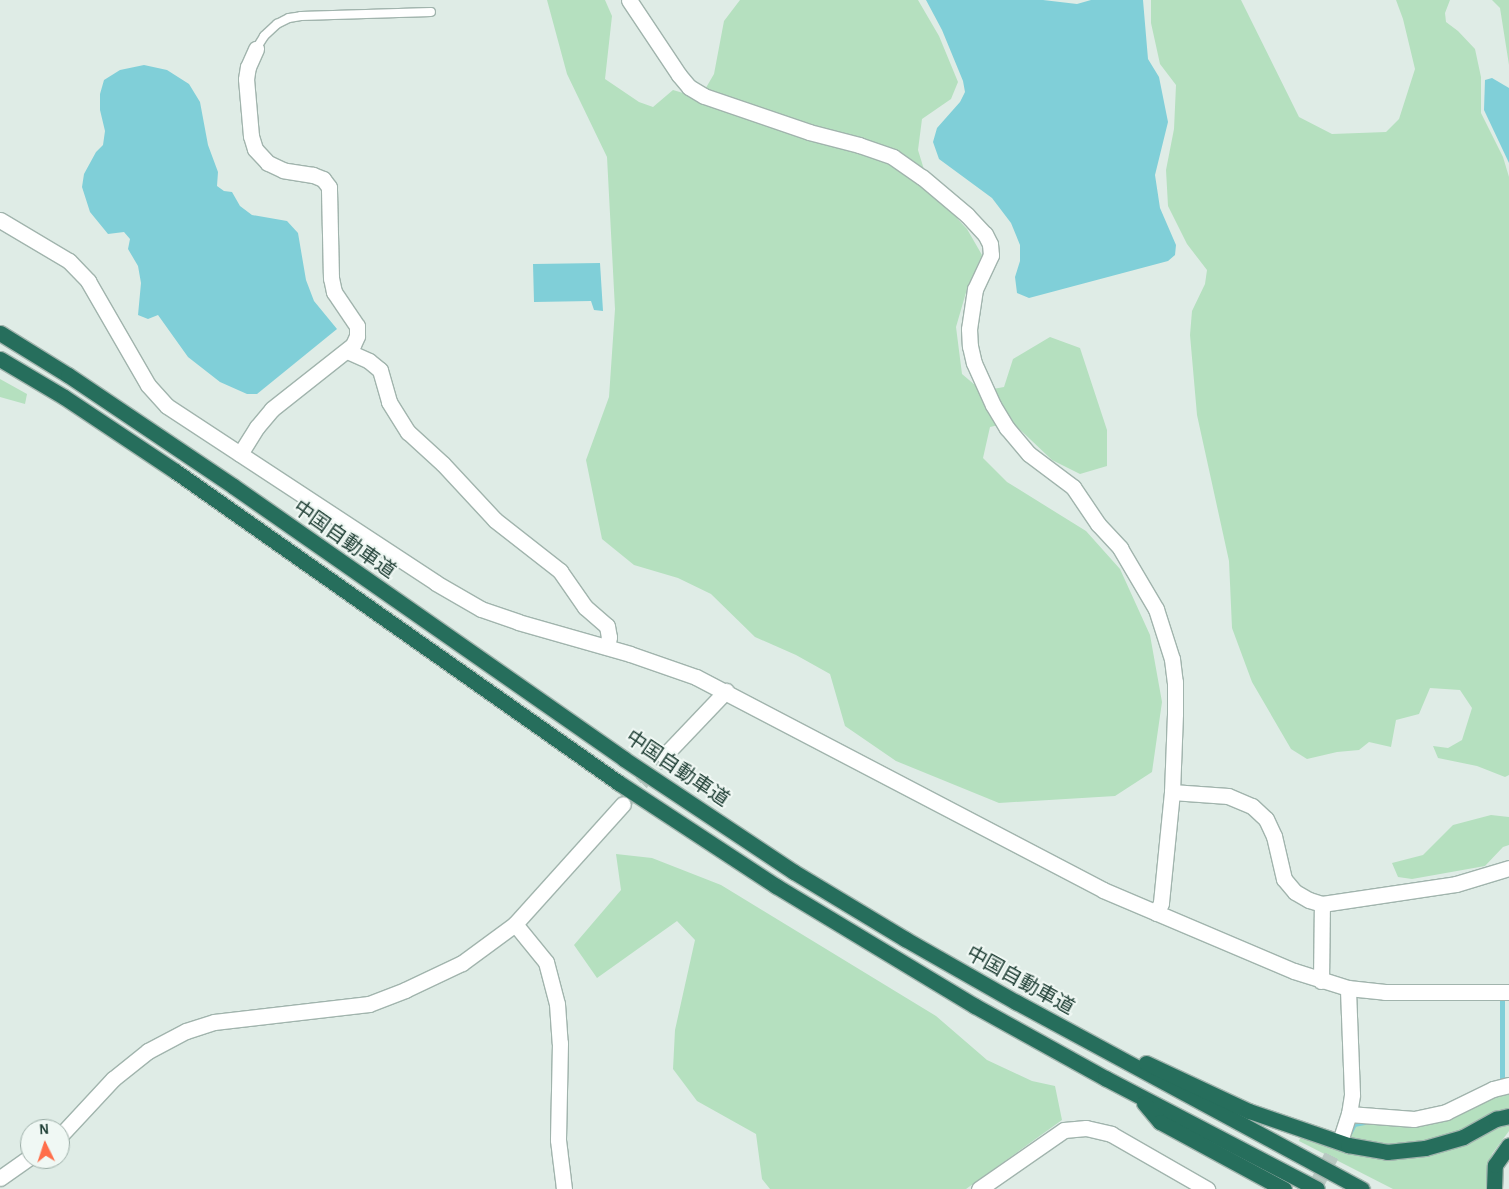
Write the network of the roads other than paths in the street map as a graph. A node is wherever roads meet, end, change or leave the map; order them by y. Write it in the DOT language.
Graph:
graph roads {
  1 [pos="630,0"];
  2 [pos="432,12"];
  3 [pos="256,49"];
  4 [pos="0,220"];
  5 [pos="0,333"];
  6 [pos="347,351"];
  7 [pos="0,359"];
  8 [pos="240,454"];
  9 [pos="607,647"];
  10 [pos="726,691"];
  11 [pos="664,756"];
  12 [pos="1172,792"];
  13 [pos="623,804"];
  14 [pos="1509,868"];
  15 [pos="1322,904"];
  16 [pos="1156,913"];
  17 [pos="515,924"];
  18 [pos="1321,981"];
  19 [pos="1348,988"];
  20 [pos="1509,992"];
  21 [pos="1016,1002"];
  22 [pos="1509,1085"];
  23 [pos="1137,1096"];
  24 [pos="1349,1114"];
  25 [pos="1509,1116"];
  26 [pos="70,1125"];
  27 [pos="1342,1135"];
  28 [pos="1509,1145"];
  29 [pos="20,1164"];
  30 [pos="0,1178"];
  31 [pos="564,1189"];
  32 [pos="979,1189"];
  33 [pos="1207,1189"];
  34 [pos="1284,1189"];
  35 [pos="1317,1189"];
  36 [pos="1362,1189"];
  37 [pos="1494,1189"];
  1 -- 12 [label="street"];
  2 -- 3 [label="lane"];
  3 -- 6 [label="street"];
  4 -- 8 [label="street"];
  5 -- 21 [label="highway, 中国自動車道"];
  6 -- 8 [label="street"];
  6 -- 9 [label="street"];
  7 -- 23 [label="highway, 中国自動車道"];
  8 -- 9 [label="street"];
  9 -- 10 [label="street"];
  10 -- 11 [label="street"];
  10 -- 16 [label="street"];
  12 -- 15 [label="street"];
  12 -- 16 [label="street"];
  13 -- 17 [label="street"];
  14 -- 15 [label="street"];
  15 -- 18 [label="street"];
  16 -- 18 [label="street"];
  17 -- 26 [label="street"];
  17 -- 31 [label="street"];
  18 -- 19 [label="street"];
  19 -- 20 [label="street"];
  19 -- 24 [label="street"];
  21 -- 25 [label="highway"];
  21 -- 36 [label="highway, 中国自動車道"];
  22 -- 24 [label="street"];
  23 -- 34 [label="highway"];
  23 -- 35 [label="highway, 中国自動車道"];
  24 -- 27 [label="street"];
  28 -- 37 [label="highway"];
  29 -- 30 [label="street"];
  32 -- 33 [label="street"];
}
